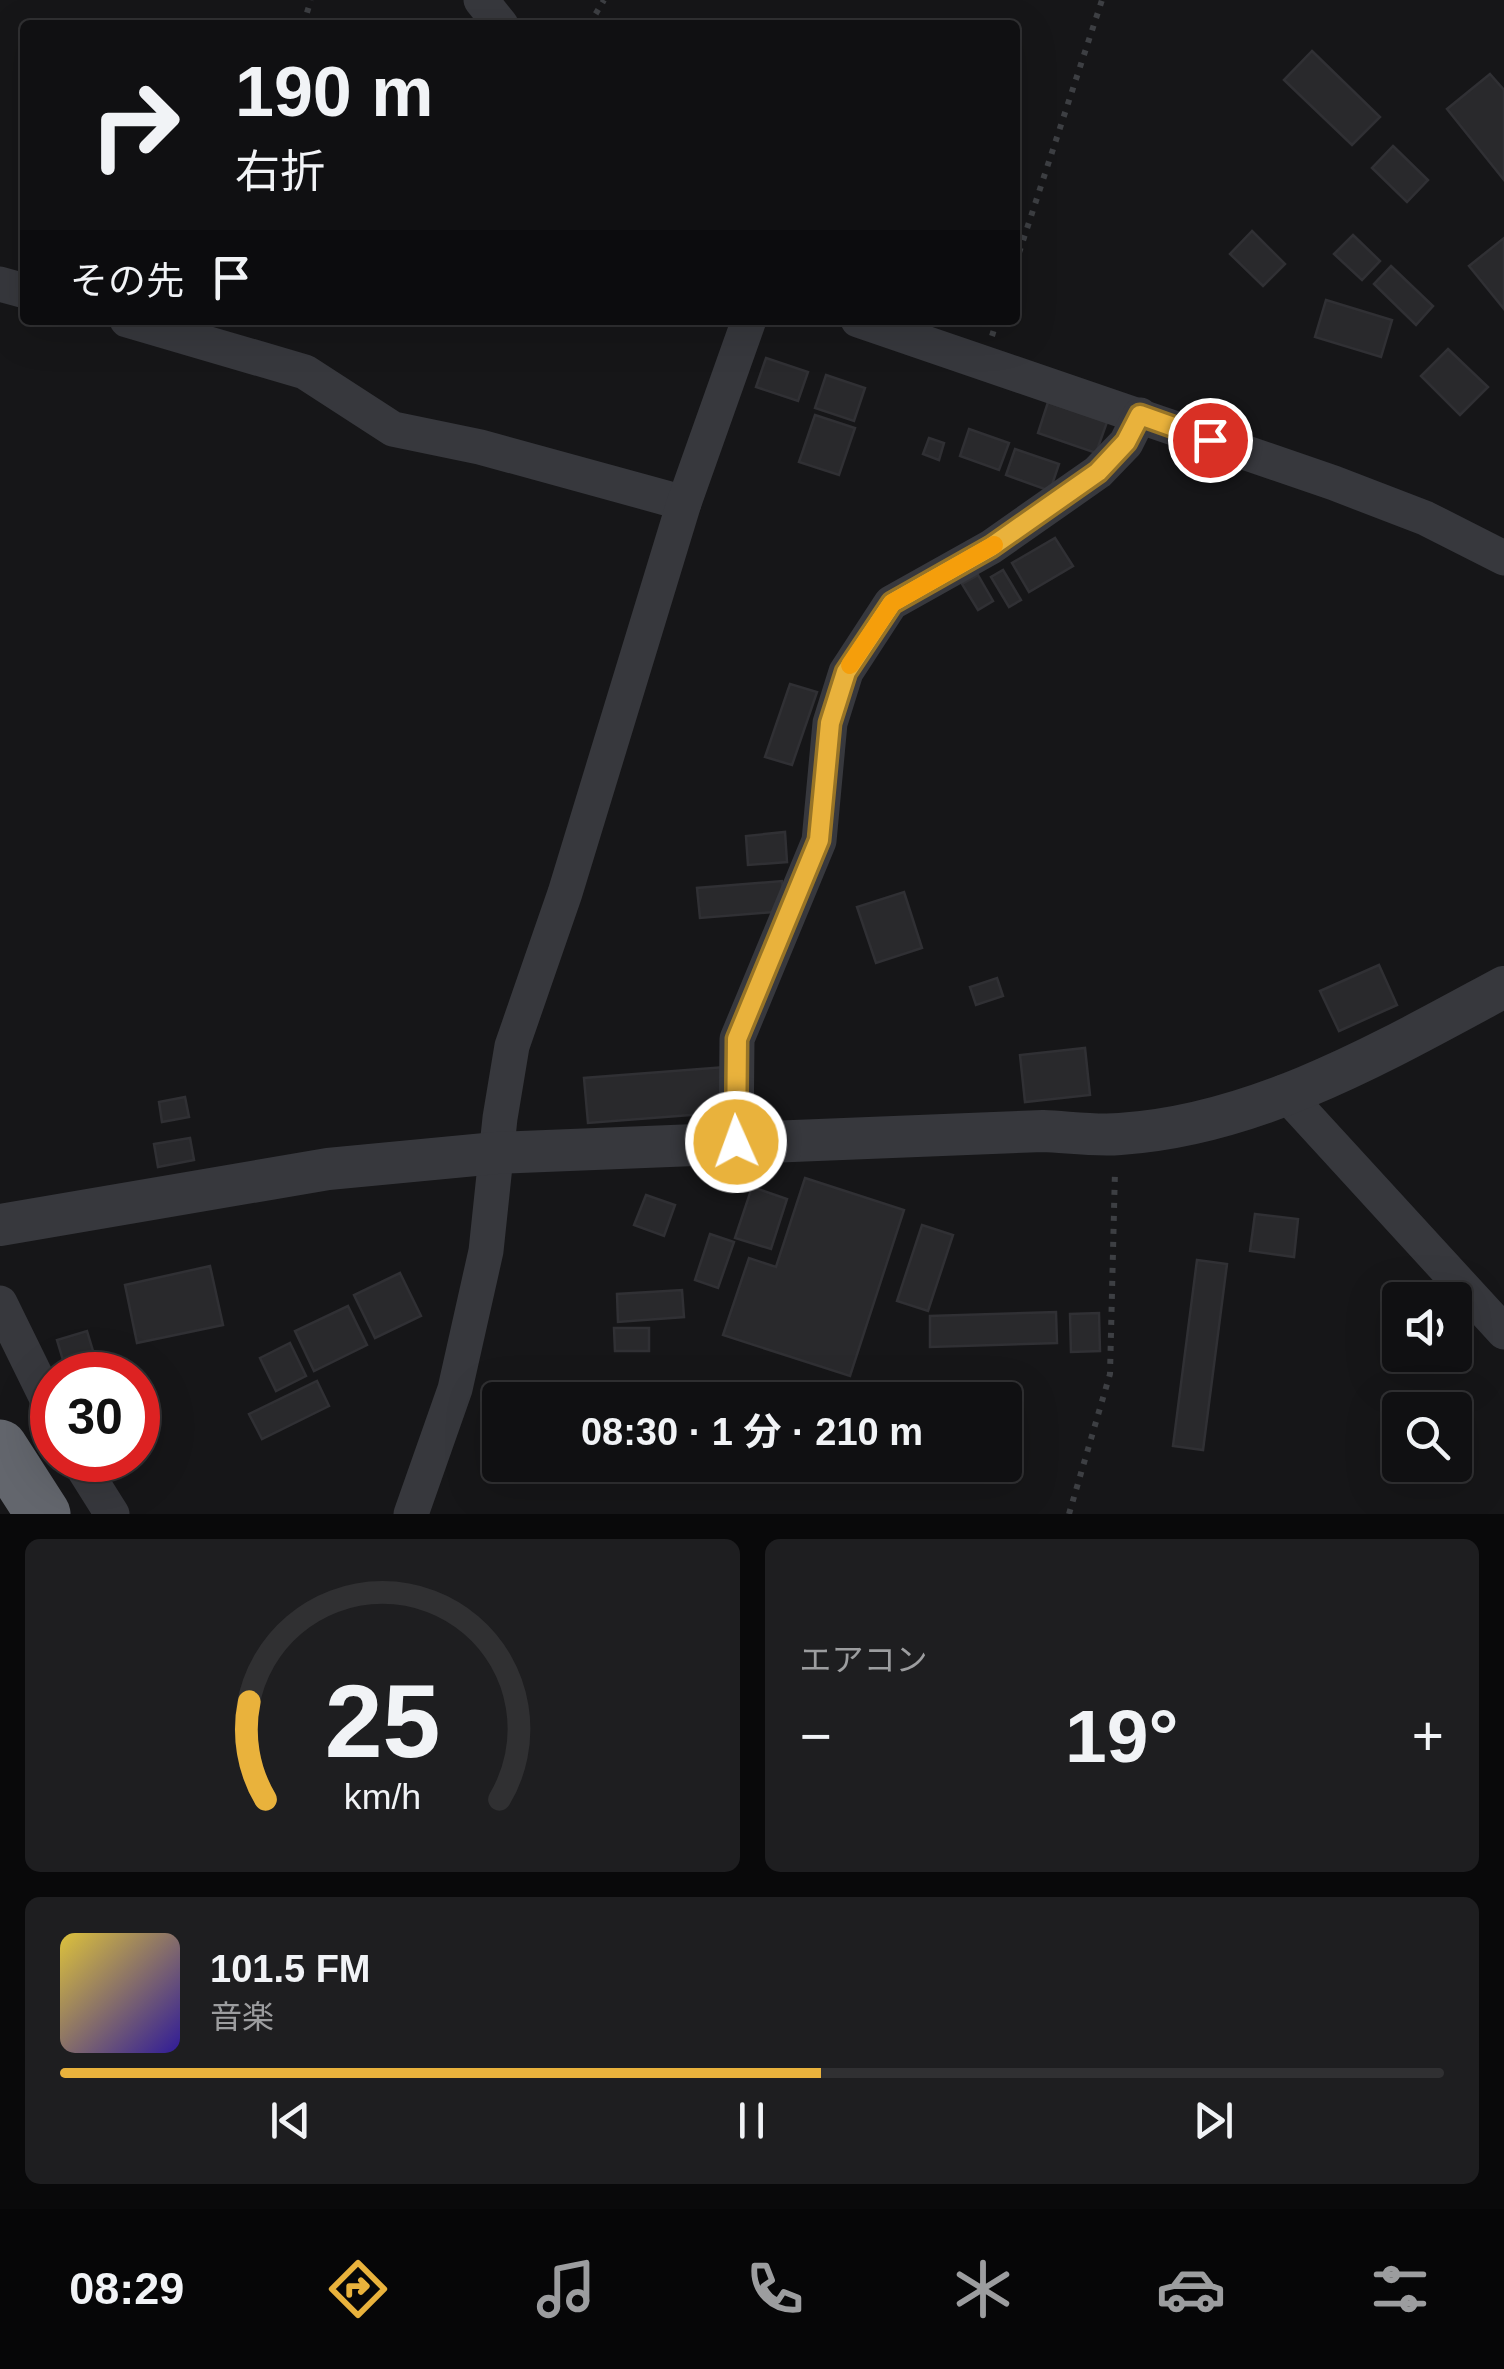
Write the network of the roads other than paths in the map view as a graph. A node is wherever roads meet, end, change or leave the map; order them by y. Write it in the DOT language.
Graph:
graph roads {
  1 [pos="481,0"];
  2 [pos="497,20"];
  3 [pos="144,325"];
  4 [pos="747,325"];
  5 [pos="873,325"];
  6 [pos="1140,415"];
  7 [pos="684,503"];
  8 [pos="1504,558"];
  9 [pos="1504,987"];
  10 [pos="1284,1092"];
  11 [pos="736,1142"];
  12 [pos="496,1153"];
  13 [pos="0,1225"];
  14 [pos="0,1303"];
  15 [pos="1504,1332"];
  16 [pos="30,1364"];
  17 [pos="0,1447"];
  18 [pos="92,1482"];
  19 [pos="43,1514"];
  20 [pos="112,1514"];
  21 [pos="411,1514"];
  1 -- 2 [label="street"];
  3 -- 7 [label="street"];
  4 -- 7 [label="street"];
  5 -- 6 [label="street"];
  6 -- 8 [label="street"];
  6 -- 11 [label="street"];
  7 -- 12 [label="street"];
  9 -- 10 [label="street"];
  10 -- 11 [label="street"];
  10 -- 15 [label="street"];
  11 -- 12 [label="street"];
  12 -- 13 [label="street"];
  12 -- 21 [label="street"];
  14 -- 16 [label="street"];
  17 -- 19 [label="highway"];
  18 -- 20 [label="street"];
}
